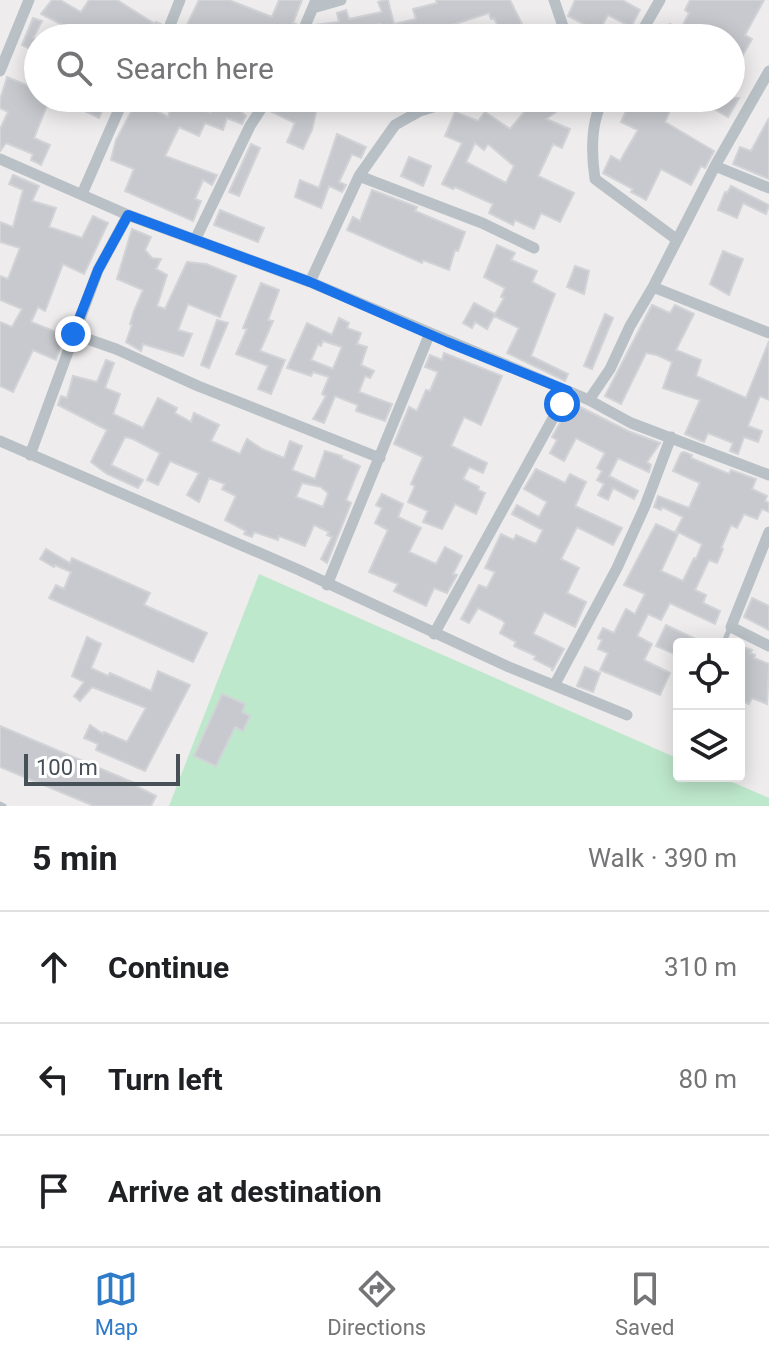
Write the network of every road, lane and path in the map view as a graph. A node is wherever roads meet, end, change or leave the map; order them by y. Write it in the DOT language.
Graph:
graph roads {
  1 [pos="29,0"];
  2 [pos="180,0"];
  3 [pos="341,0"];
  4 [pos="554,0"];
  5 [pos="660,0"];
  6 [pos="314,4"];
  7 [pos="171,24"];
  8 [pos="306,24"];
  9 [pos="562,24"];
  10 [pos="646,24"];
  11 [pos="0,71"];
  12 [pos="769,71"];
  13 [pos="118,112"];
  14 [pos="259,112"];
  15 [pos="418,112"];
  16 [pos="595,113"];
  17 [pos="3,160"];
  18 [pos="715,166"];
  19 [pos="0,175"];
  20 [pos="359,176"];
  21 [pos="769,188"];
  22 [pos="82,194"];
  23 [pos="128,215"];
  24 [pos="676,239"];
  25 [pos="195,240"];
  26 [pos="534,248"];
  27 [pos="310,282"];
  28 [pos="653,287"];
  29 [pos="430,333"];
  30 [pos="769,333"];
  31 [pos="73,334"];
  32 [pos="568,391"];
  33 [pos="589,400"];
  34 [pos="671,437"];
  35 [pos="0,441"];
  36 [pos="30,455"];
  37 [pos="380,458"];
  38 [pos="769,475"];
  39 [pos="769,532"];
  40 [pos="327,585"];
  41 [pos="731,627"];
  42 [pos="434,634"];
  43 [pos="726,638"];
  44 [pos="769,646"];
  45 [pos="555,684"];
  46 [pos="627,715"];
  1 -- 11 [label="street"];
  2 -- 7 [label="street"];
  3 -- 6 [label="street"];
  4 -- 9 [label="street"];
  5 -- 10 [label="street"];
  6 -- 8 [label="street"];
  12 -- 18 [label="street"];
  13 -- 22 [label="street"];
  14 -- 25 [label="street"];
  15 -- 20 [label="street"];
  16 -- 24 [label="street"];
  17 -- 19 [label="street"];
  17 -- 22 [label="street"];
  18 -- 21 [label="street"];
  18 -- 24 [label="street"];
  20 -- 26 [label="street"];
  20 -- 27 [label="street"];
  22 -- 23 [label="street"];
  23 -- 25 [label="street"];
  23 -- 31 [label="street"];
  24 -- 28 [label="street"];
  25 -- 27 [label="street"];
  27 -- 29 [label="street"];
  28 -- 30 [label="street"];
  28 -- 33 [label="street"];
  29 -- 32 [label="street"];
  29 -- 37 [label="street"];
  31 -- 36 [label="street"];
  31 -- 37 [label="street"];
  32 -- 33 [label="street"];
  32 -- 42 [label="street"];
  33 -- 34 [label="street"];
  34 -- 38 [label="street"];
  34 -- 45 [label="street"];
  35 -- 36 [label="street"];
  36 -- 40 [label="street"];
  37 -- 40 [label="street"];
  39 -- 41 [label="street"];
  40 -- 42 [label="street"];
  41 -- 43 [label="lane"];
  41 -- 44 [label="street"];
  42 -- 45 [label="street"];
  45 -- 46 [label="street"];
}
